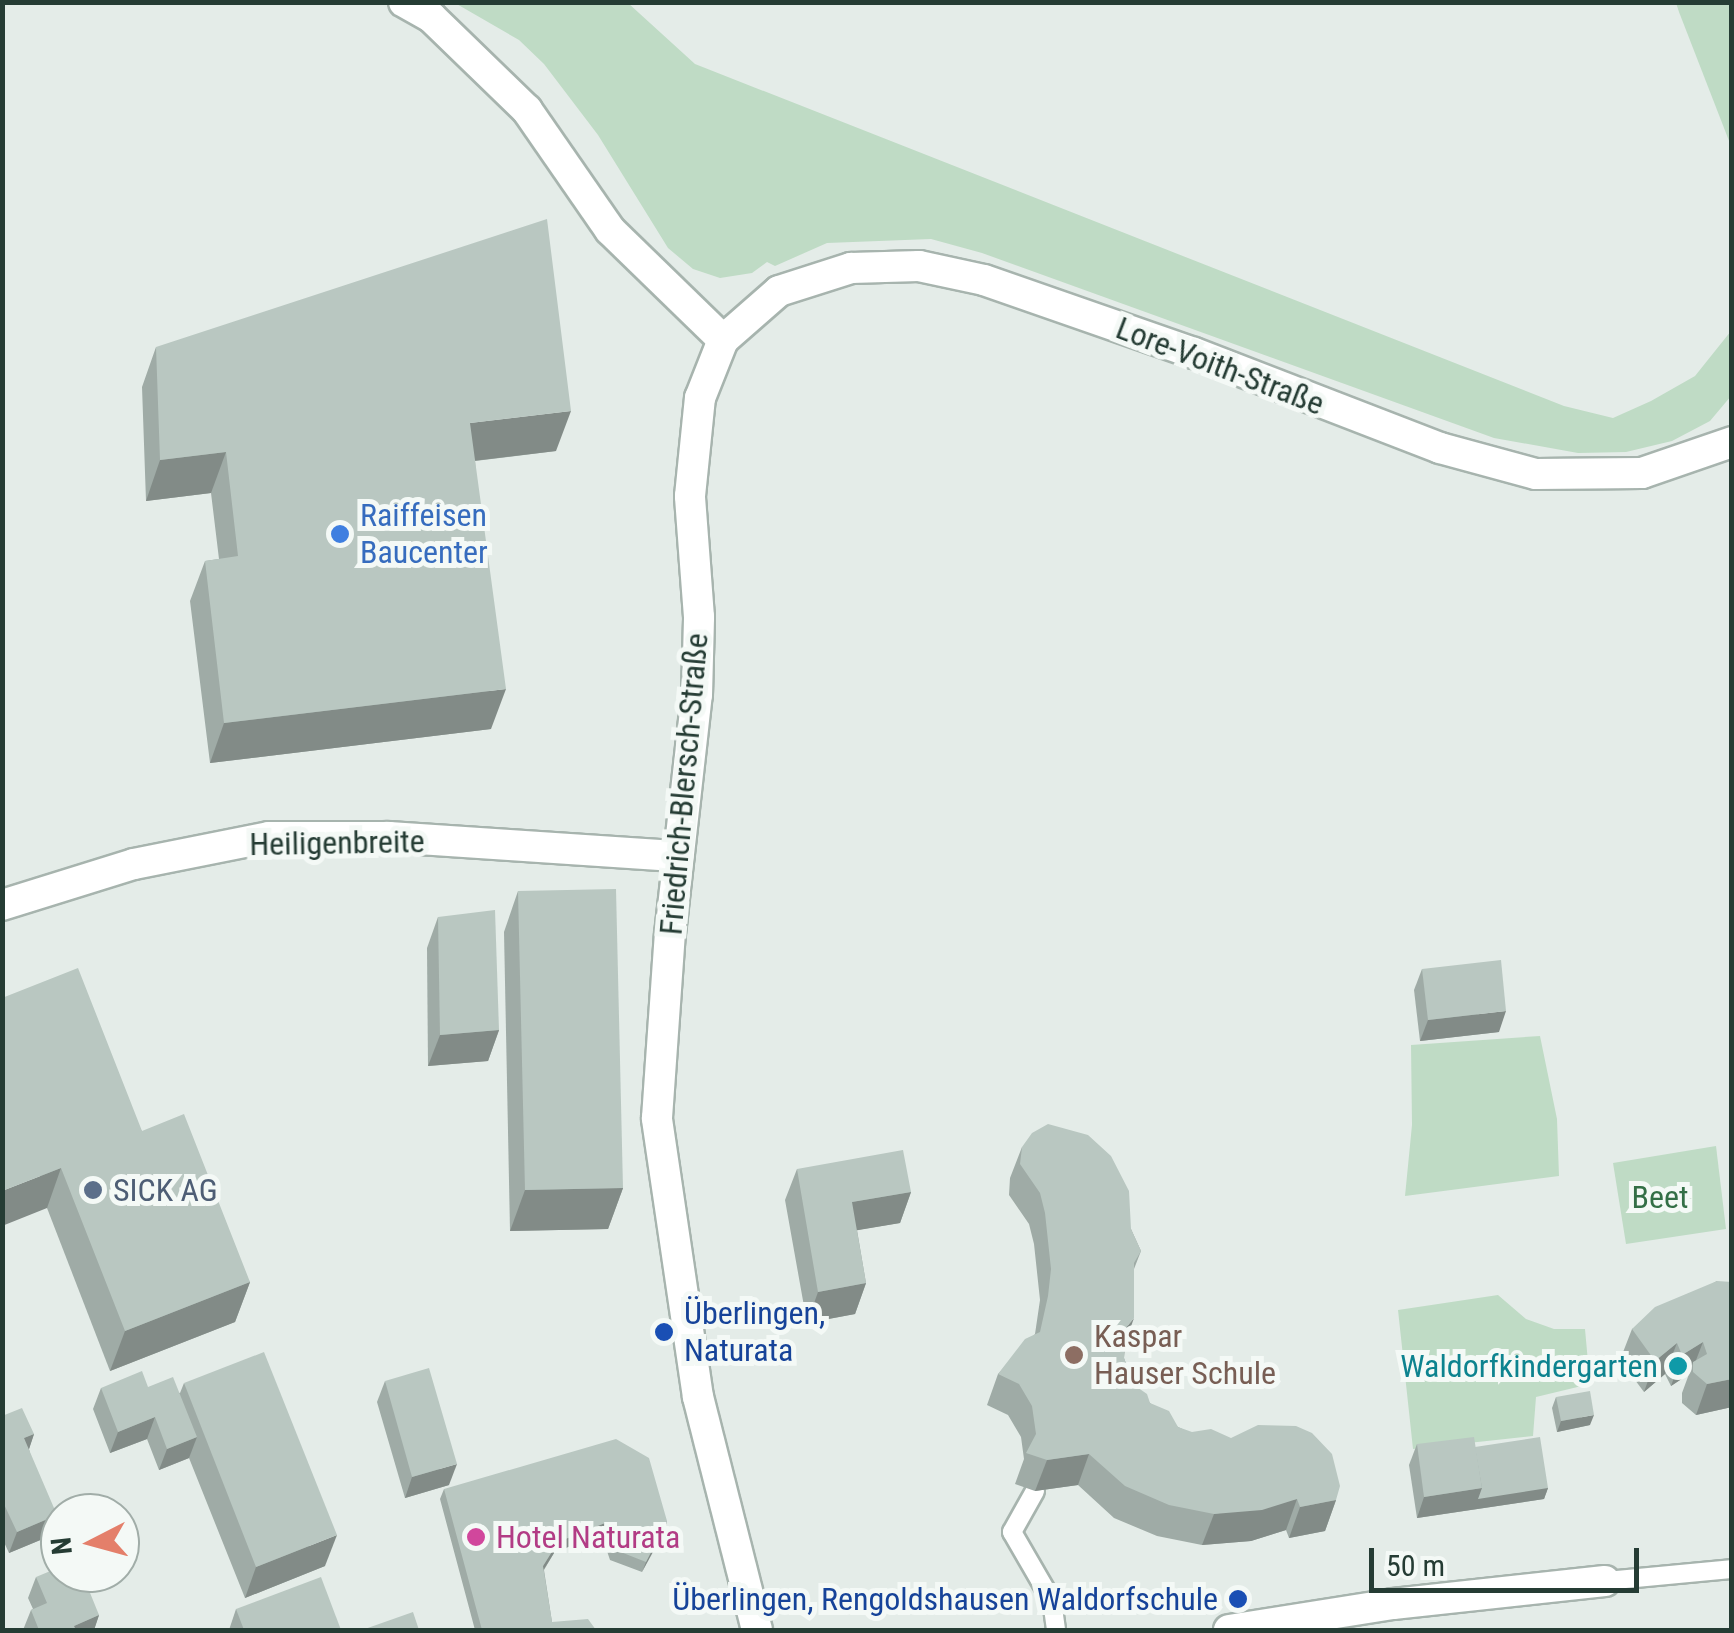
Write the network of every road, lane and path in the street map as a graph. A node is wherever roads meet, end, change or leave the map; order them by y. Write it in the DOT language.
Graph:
graph roads {
  1 [pos="404,2"];
  2 [pos="723,340"];
  3 [pos="1732,442"];
  4 [pos="678,856"];
  5 [pos="2,905"];
  6 [pos="1036,1491"];
  7 [pos="1732,1569"];
  8 [pos="1606,1581"];
  9 [pos="756,1630"];
  10 [pos="1056,1630"];
  11 [pos="1228,1630"];
  1 -- 2 [label="street"];
  2 -- 3 [label="street, Lore-Voith-Straße"];
  2 -- 4 [label="street, Friedrich-Blersch-Straße"];
  4 -- 5 [label="street, Heiligenbreite"];
  4 -- 9 [label="street, Friedrich-Blersch-Straße"];
  6 -- 10 [label="lane"];
  7 -- 8 [label="lane"];
  8 -- 11 [label="street"];
}
